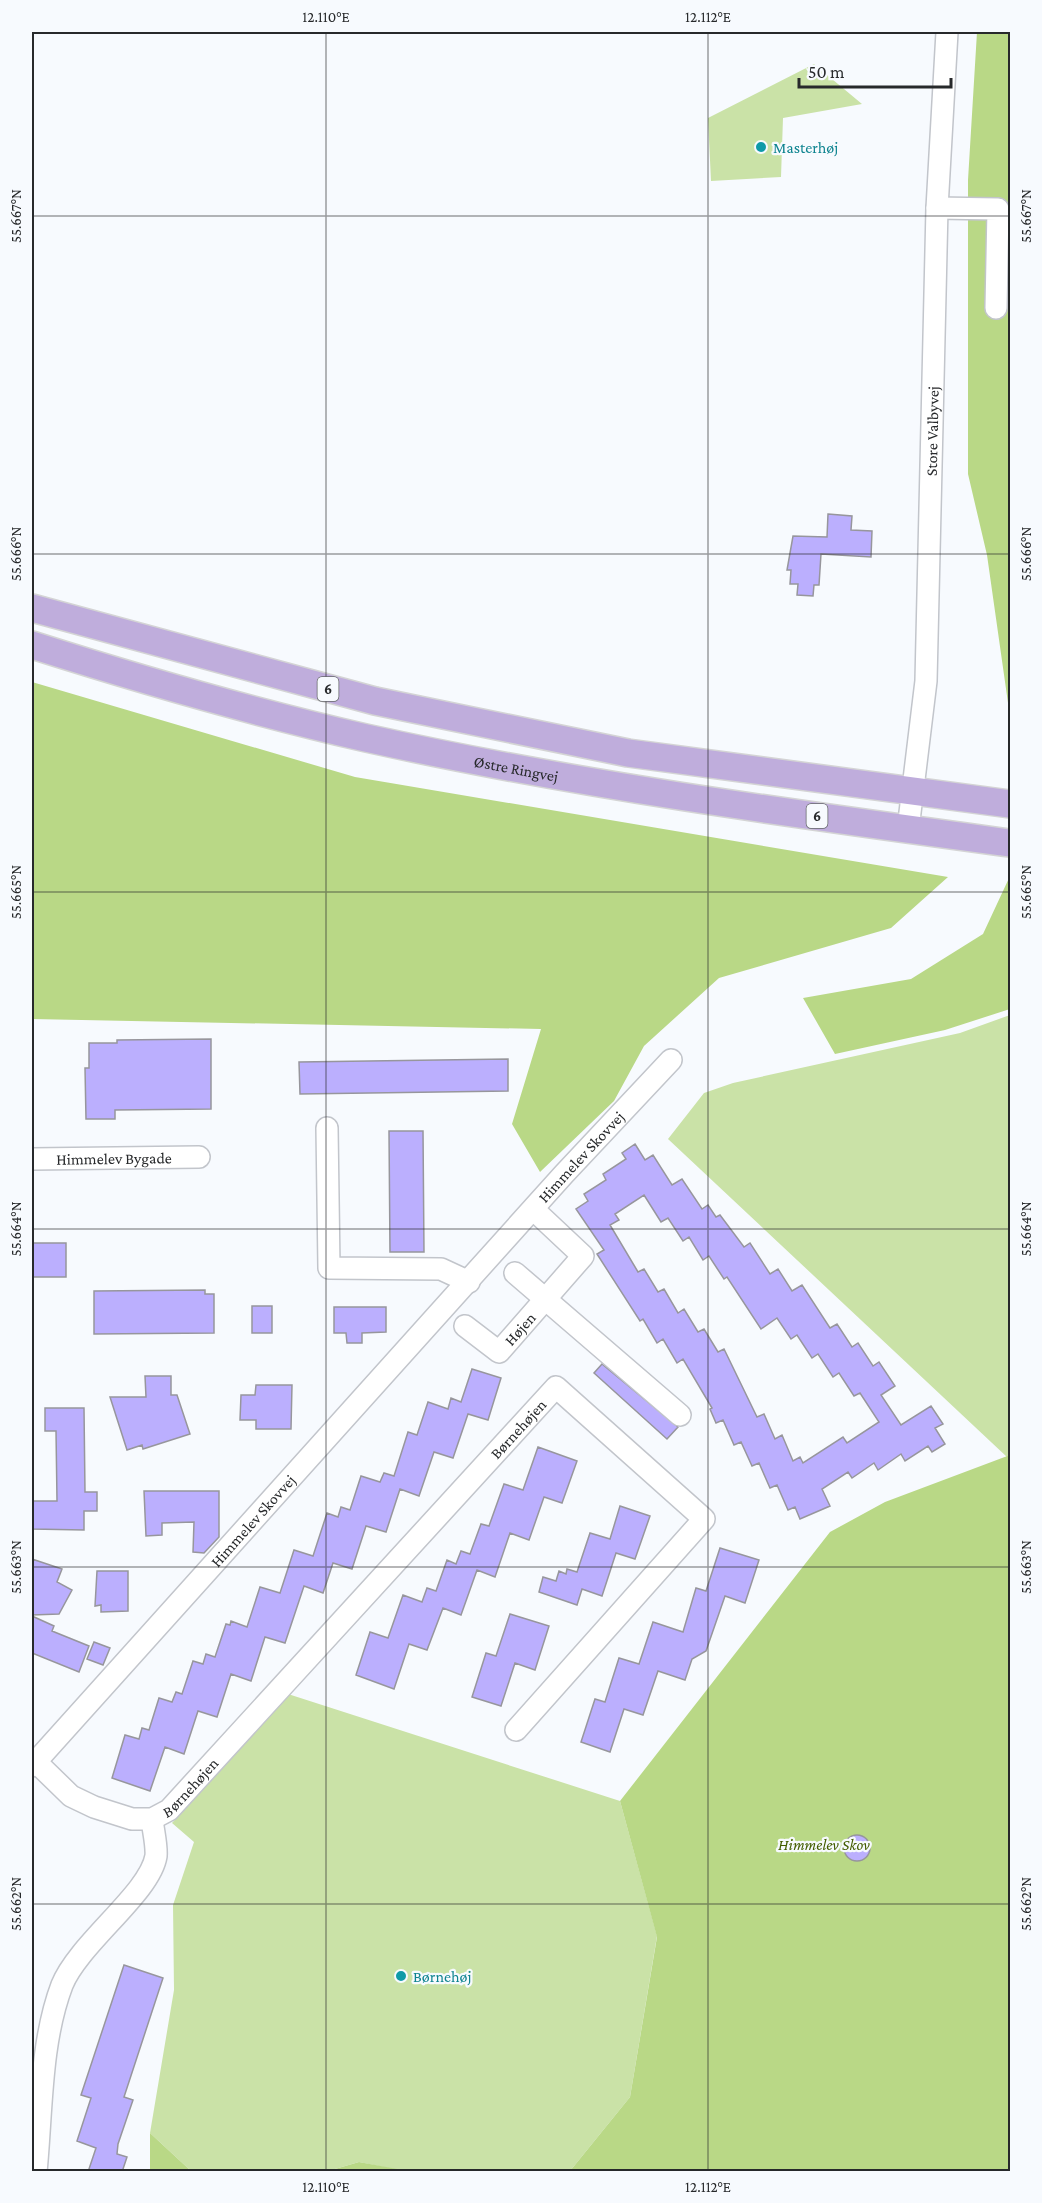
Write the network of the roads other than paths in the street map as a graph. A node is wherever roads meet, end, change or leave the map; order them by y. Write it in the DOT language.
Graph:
graph roads {
  1 [pos="947,32"];
  2 [pos="937,208"];
  3 [pos="996,308"];
  4 [pos="32,608"];
  5 [pos="32,645"];
  6 [pos="914,792"];
  7 [pos="1011,804"];
  8 [pos="908,830"];
  9 [pos="1011,843"];
  10 [pos="671,1060"];
  11 [pos="327,1128"];
  12 [pos="198,1157"];
  13 [pos="32,1159"];
  14 [pos="534,1210"];
  15 [pos="514,1273"];
  16 [pos="470,1282"];
  17 [pos="545,1299"];
  18 [pos="465,1326"];
  19 [pos="680,1415"];
  20 [pos="516,1730"];
  21 [pos="33,1762"];
  22 [pos="152,1819"];
  23 [pos="36,2172"];
  1 -- 2 [label="street, Store Valbyvej"];
  2 -- 3 [label="street"];
  2 -- 6 [label="street, Store Valbyvej"];
  4 -- 6 [label="main road, 6"];
  5 -- 8 [label="main road, Østre Ringvej / 6"];
  6 -- 7 [label="main road, 6"];
  6 -- 8 [label="street, Store Valbyvej"];
  8 -- 9 [label="main road, Østre Ringvej / 6"];
  10 -- 14 [label="street, Himmelev Skovvej"];
  11 -- 16 [label="street"];
  12 -- 13 [label="street, Himmelev Bygade"];
  14 -- 16 [label="street, Himmelev Skovvej"];
  14 -- 17 [label="street, Højen"];
  15 -- 17 [label="street, Højen"];
  16 -- 21 [label="street, Himmelev Skovvej"];
  17 -- 18 [label="street, Højen"];
  17 -- 19 [label="street"];
  20 -- 22 [label="street, Børnehøjen"];
  21 -- 22 [label="street, Børnehøjen"];
  22 -- 23 [label="street, Børnehøjen"];
}
